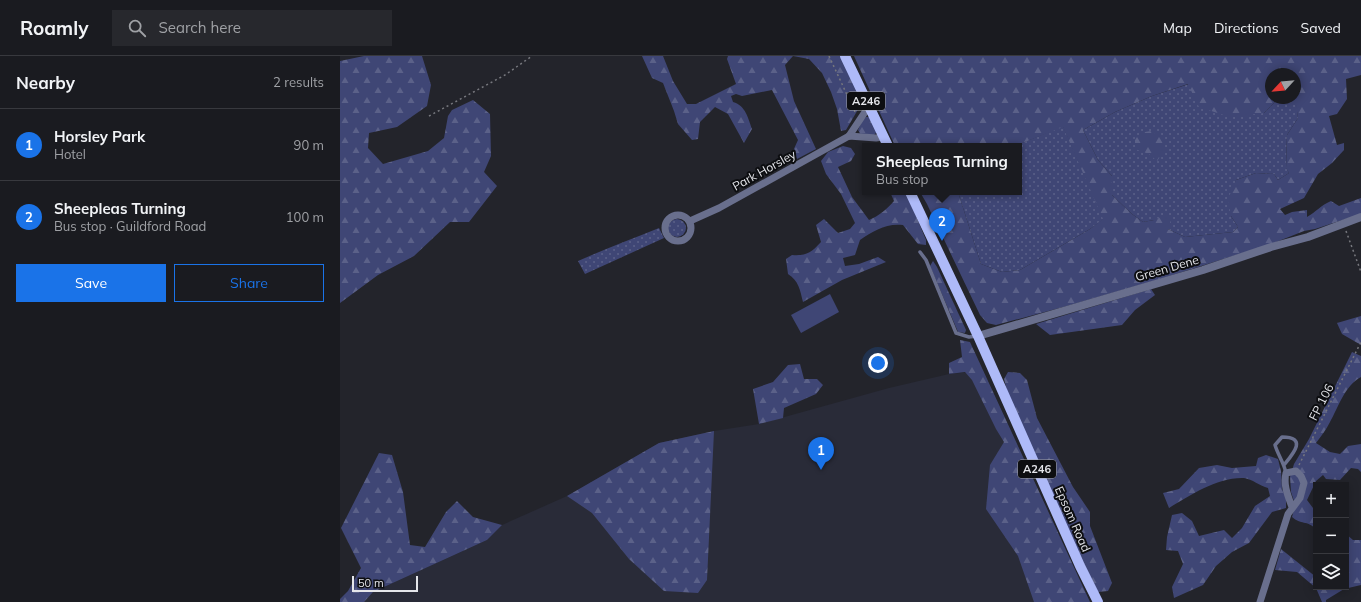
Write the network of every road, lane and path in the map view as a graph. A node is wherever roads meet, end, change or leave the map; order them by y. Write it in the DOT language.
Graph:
graph roads {
  1 [pos="532,56"];
  2 [pos="829,56"];
  3 [pos="845,56"];
  4 [pos="870,108"];
  5 [pos="430,116"];
  6 [pos="859,121"];
  7 [pos="849,136"];
  8 [pos="886,141"];
  9 [pos="911,195"];
  10 [pos="1361,217"];
  11 [pos="690,222"];
  12 [pos="1343,224"];
  13 [pos="920,252"];
  14 [pos="1361,272"];
  15 [pos="978,336"];
  16 [pos="1361,342"];
  17 [pos="1284,465"];
  18 [pos="1296,471"];
  19 [pos="1286,473"];
  20 [pos="1292,507"];
  21 [pos="1098,602"];
  22 [pos="1260,602"];
  1 -- 5 [label="path"];
  2 -- 6 [label="path"];
  3 -- 4 [label="main road, A246"];
  4 -- 6 [label="street, Park Horsley"];
  4 -- 8 [label="main road, A246"];
  6 -- 7 [label="street, Park Horsley"];
  7 -- 8 [label="street"];
  7 -- 11 [label="street, Park Horsley"];
  9 -- 15 [label="main road, A246"];
  10 -- 12 [label="street, Green Dene"];
  12 -- 14 [label="path"];
  12 -- 15 [label="street, Green Dene"];
  13 -- 15 [label="lane"];
  15 -- 21 [label="main road, Epsom Road / A246"];
  16 -- 18 [label="path, FP 106"];
  17 -- 17 [label="lane"];
  17 -- 19 [label="lane"];
  18 -- 19 [label="street"];
  18 -- 20 [label="street"];
  19 -- 20 [label="street"];
  20 -- 22 [label="street"];
}
